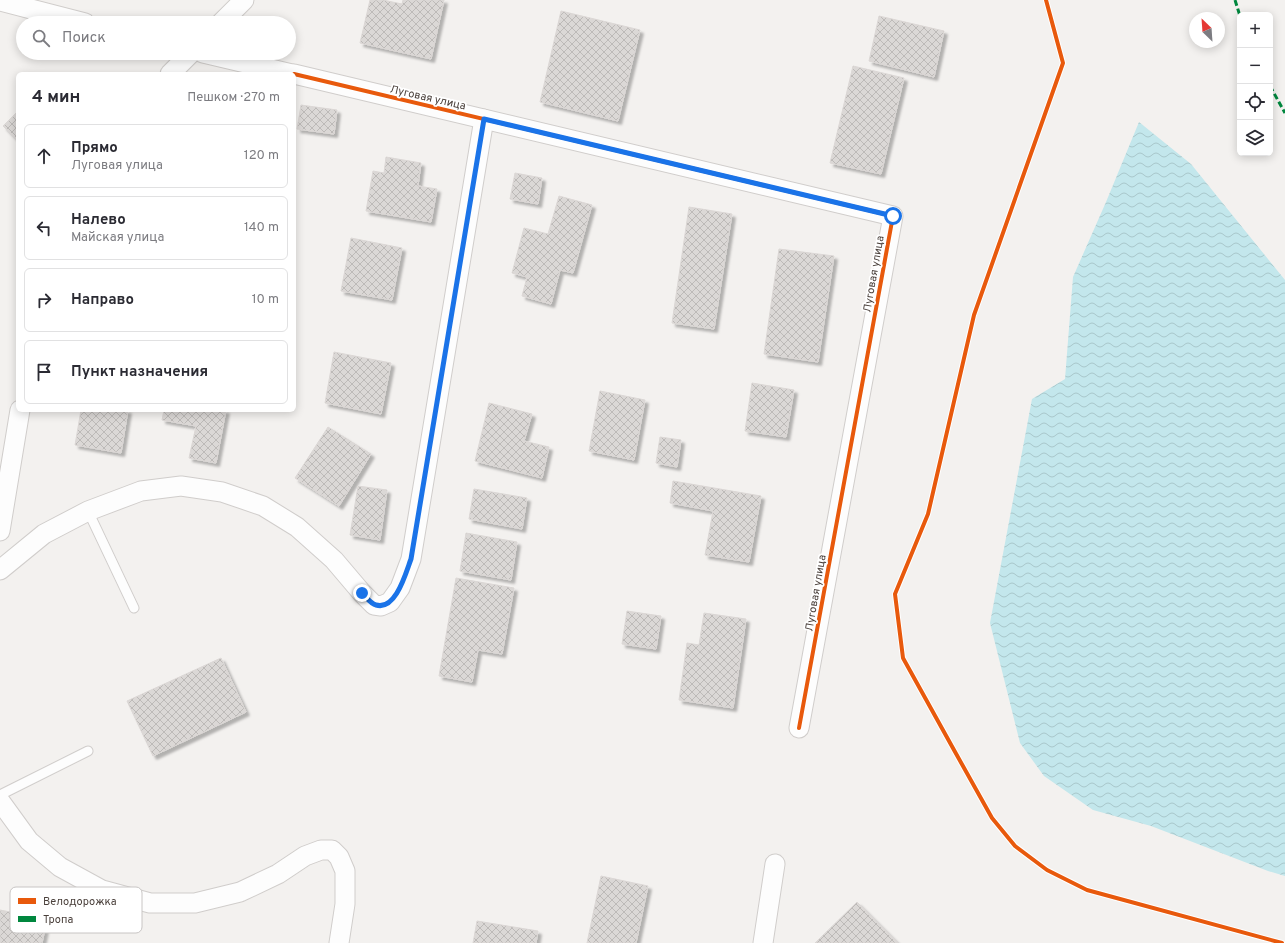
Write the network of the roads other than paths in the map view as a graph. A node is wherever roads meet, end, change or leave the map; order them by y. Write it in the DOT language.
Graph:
graph roads {
  1 [pos="244,0"];
  2 [pos="0,1"];
  3 [pos="58,16"];
  4 [pos="228,16"];
  5 [pos="184,60"];
  6 [pos="233,60"];
  7 [pos="172,72"];
  8 [pos="284,72"];
  9 [pos="296,75"];
  10 [pos="484,119"];
  11 [pos="20,412"];
  12 [pos="88,511"];
  13 [pos="0,531"];
  14 [pos="0,570"];
  15 [pos="134,608"];
  16 [pos="799,728"];
  17 [pos="88,751"];
  18 [pos="0,795"];
  19 [pos="0,801"];
  20 [pos="775,864"];
  21 [pos="97,887"];
  22 [pos="142,901"];
  23 [pos="339,943"];
  24 [pos="763,943"];
  1 -- 4 [label="street"];
  2 -- 3 [label="street"];
  5 -- 7 [label="street"];
  6 -- 8 [label="street, Луговая улица"];
  9 -- 10 [label="street, Луговая улица"];
  10 -- 12 [label="street"];
  10 -- 16 [label="street, Луговая улица"];
  11 -- 13 [label="street"];
  12 -- 14 [label="street"];
  12 -- 15 [label="lane"];
  17 -- 18 [label="lane"];
  19 -- 21 [label="street"];
  20 -- 24 [label="street"];
  22 -- 23 [label="street"];
}
